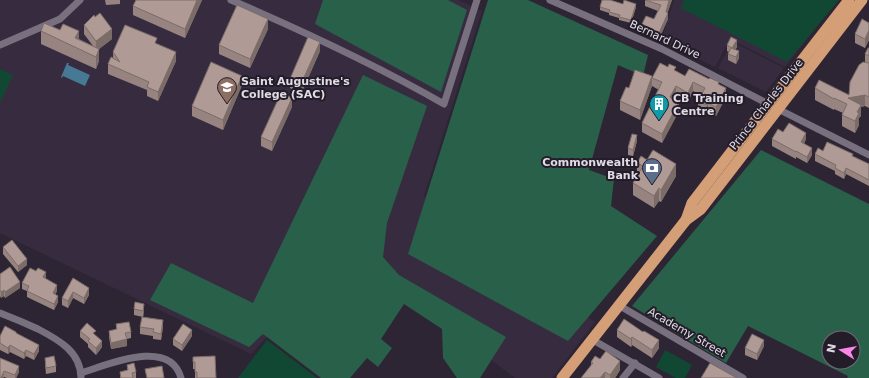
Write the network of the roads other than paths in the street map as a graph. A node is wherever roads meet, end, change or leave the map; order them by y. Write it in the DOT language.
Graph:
graph roads {
  1 [pos="80,0"];
  2 [pos="231,0"];
  3 [pos="477,0"];
  4 [pos="550,0"];
  5 [pos="849,0"];
  6 [pos="862,0"];
  7 [pos="0,45"];
  8 [pos="768,104"];
  9 [pos="778,109"];
  10 [pos="869,155"];
  11 [pos="686,220"];
  12 [pos="620,306"];
  13 [pos="0,313"];
  14 [pos="593,340"];
  15 [pos="635,363"];
  16 [pos="81,375"];
  17 [pos="181,378"];
  18 [pos="562,378"];
  19 [pos="623,378"];
  20 [pos="659,378"];
  21 [pos="743,378"];
  1 -- 7 [label="street"];
  2 -- 3 [label="street"];
  4 -- 8 [label="street, Bernard Drive"];
  5 -- 8 [label="highway, Prince Charles Drive"];
  6 -- 9 [label="highway, Prince Charles Drive"];
  8 -- 9 [label="street, Bernard Drive"];
  8 -- 11 [label="highway, Prince Charles Drive"];
  9 -- 10 [label="street, Bernard Drive"];
  9 -- 11 [label="highway, Prince Charles Drive"];
  11 -- 12 [label="highway, Prince Charles Drive"];
  12 -- 14 [label="highway, Prince Charles Drive"];
  12 -- 21 [label="street, Academy Street"];
  13 -- 16 [label="street"];
  14 -- 15 [label="street"];
  14 -- 18 [label="highway, Prince Charles Drive"];
  15 -- 19 [label="street"];
  15 -- 20 [label="street"];
  16 -- 17 [label="street"];
}
